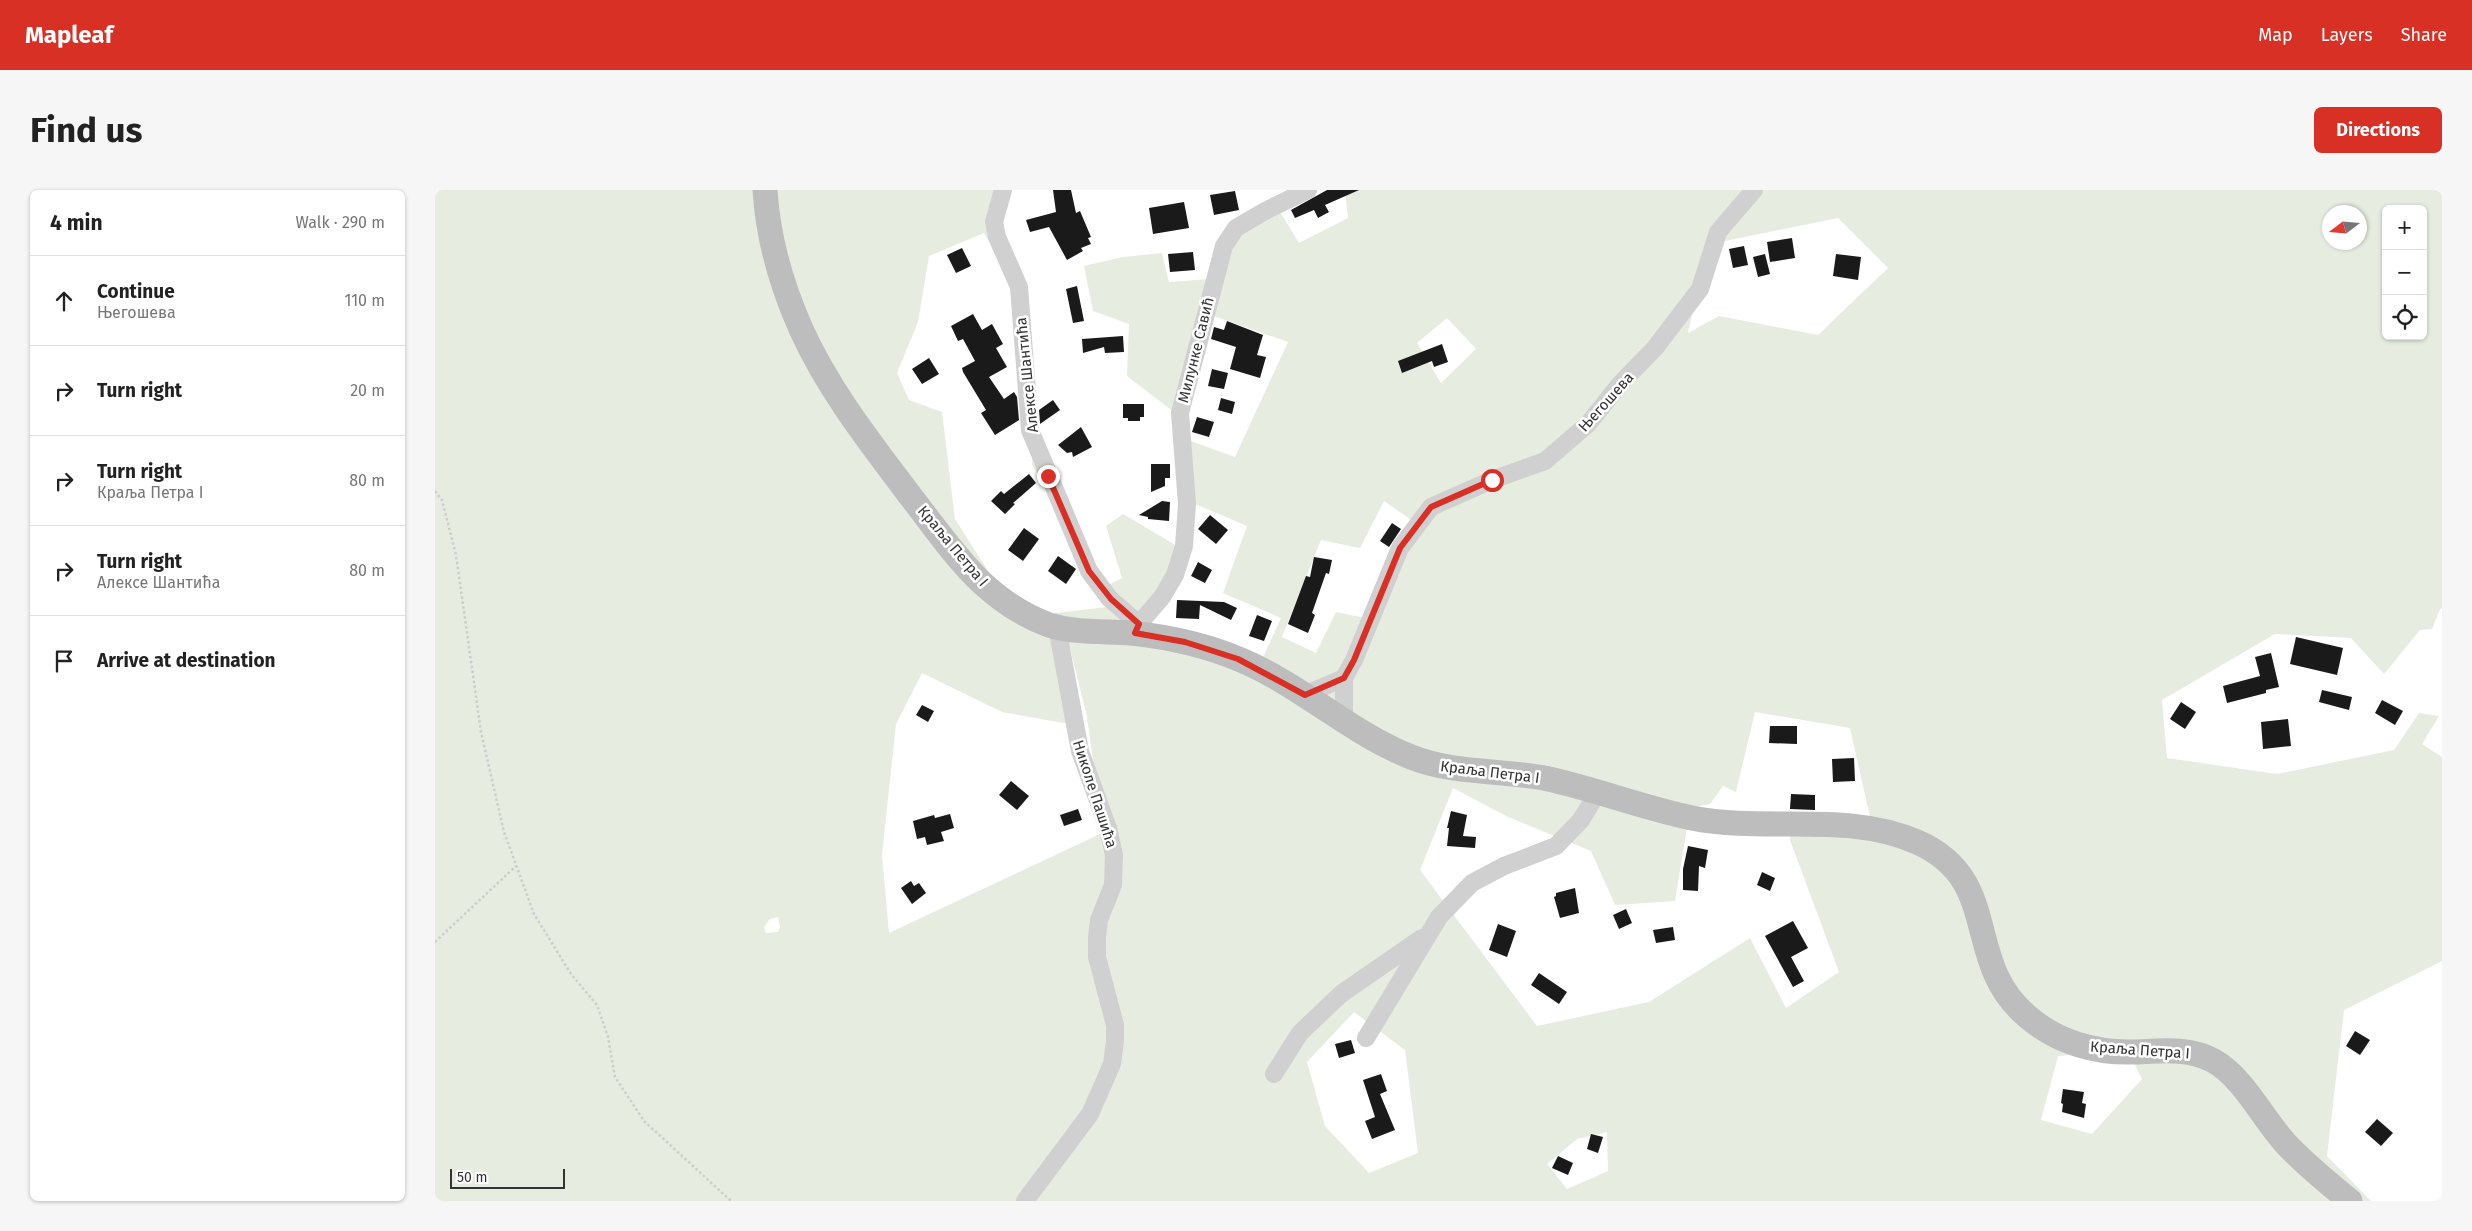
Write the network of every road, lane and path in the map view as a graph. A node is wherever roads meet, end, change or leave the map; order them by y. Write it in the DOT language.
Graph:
graph roads {
  1 [pos="765,190"];
  2 [pos="1003,190"];
  3 [pos="1308,190"];
  4 [pos="1754,190"];
  5 [pos="435,491"];
  6 [pos="1057,627"];
  7 [pos="1137,629"];
  8 [pos="1344,678"];
  9 [pos="1305,695"];
  10 [pos="1344,719"];
  11 [pos="1598,792"];
  12 [pos="516,866"];
  13 [pos="1429,934"];
  14 [pos="435,942"];
  15 [pos="1367,1038"];
  16 [pos="1274,1074"];
  17 [pos="731,1201"];
  18 [pos="1025,1201"];
  19 [pos="2350,1201"];
  1 -- 6 [label="street, Краља Петра I"];
  2 -- 7 [label="street, Алексе Шантића"];
  3 -- 7 [label="street, Милунке Савић"];
  4 -- 8 [label="street, Његошева"];
  5 -- 12 [label="path"];
  6 -- 7 [label="street, Краља Петра I"];
  6 -- 18 [label="street, Николе Пашића"];
  7 -- 9 [label="street, Краља Петра I"];
  8 -- 9 [label="street"];
  8 -- 10 [label="street, Његошева"];
  9 -- 10 [label="street, Краља Петра I"];
  10 -- 11 [label="street, Краља Петра I"];
  11 -- 13 [label="street"];
  11 -- 19 [label="street, Краља Петра I"];
  12 -- 14 [label="path"];
  12 -- 17 [label="path"];
  13 -- 15 [label="street"];
  13 -- 16 [label="street"];
}
